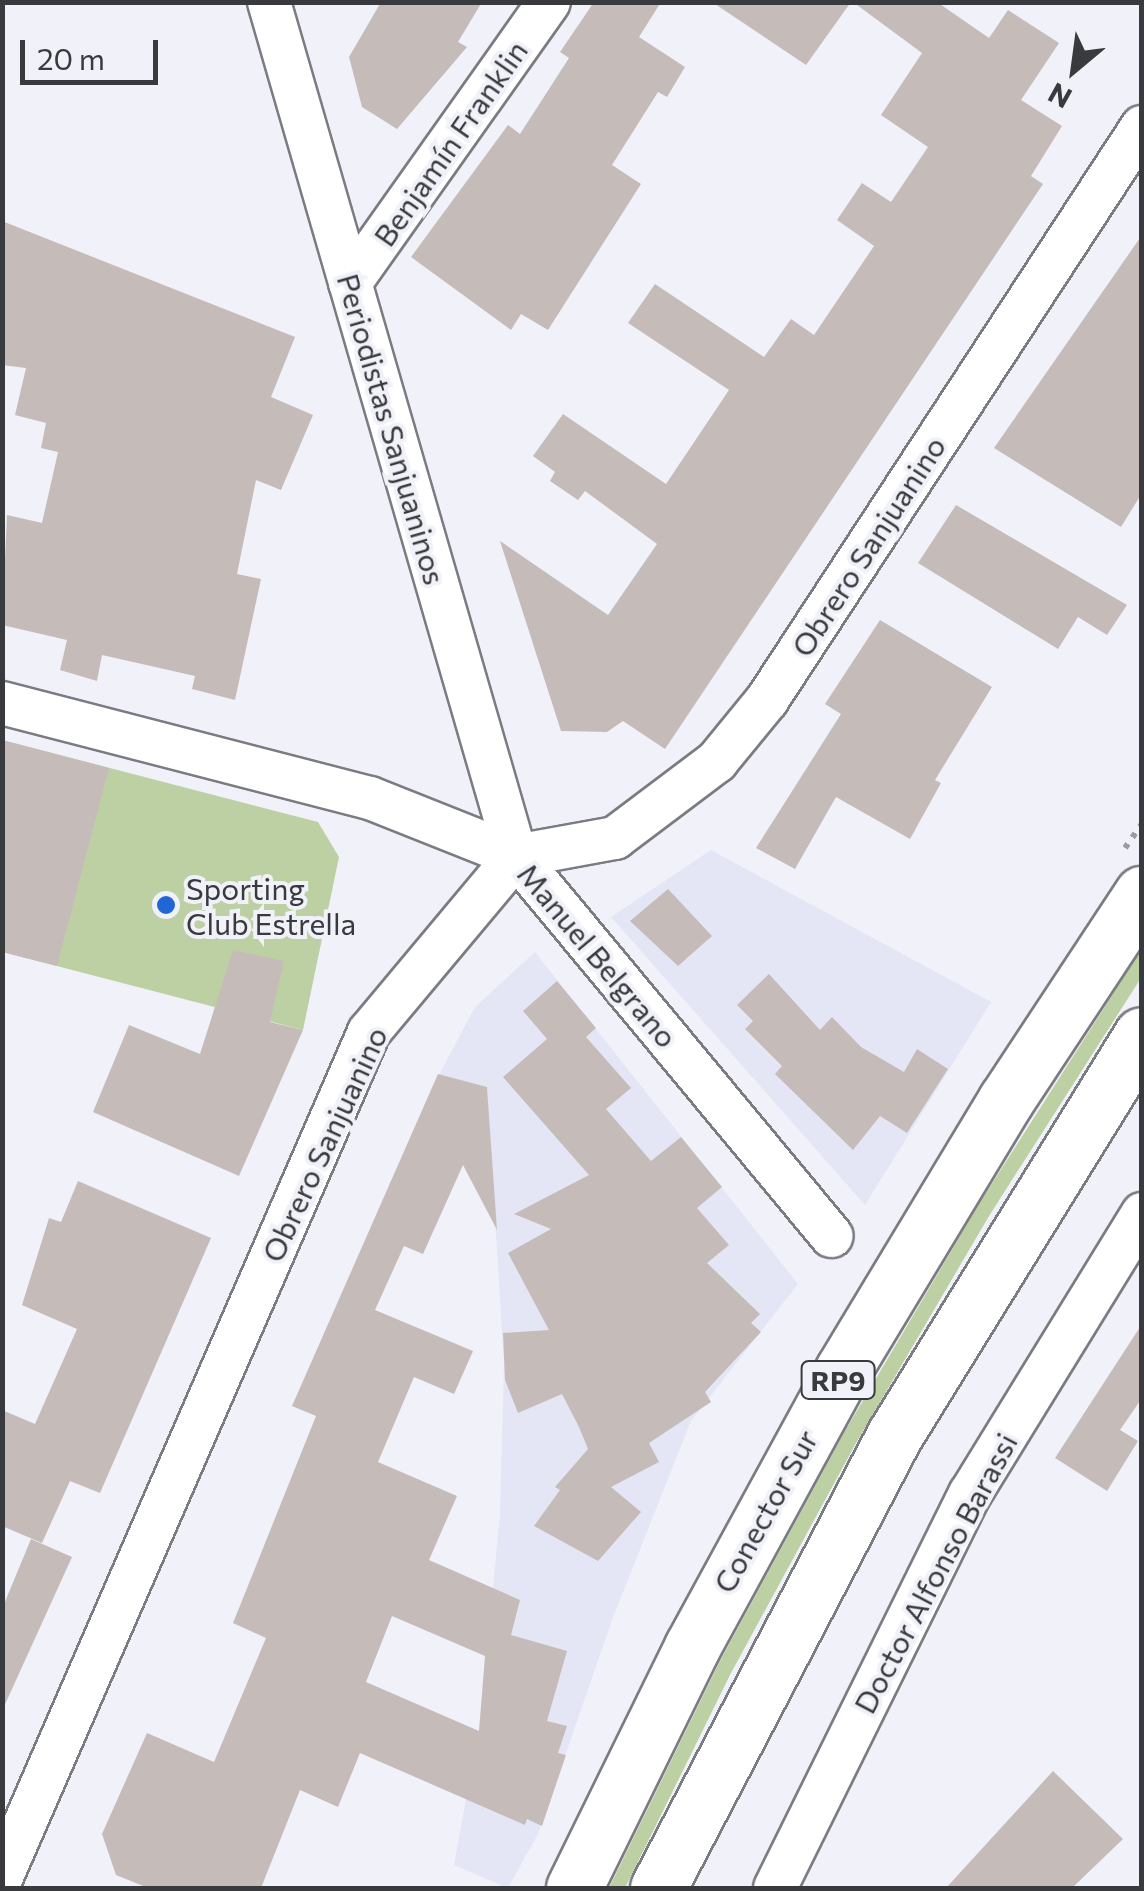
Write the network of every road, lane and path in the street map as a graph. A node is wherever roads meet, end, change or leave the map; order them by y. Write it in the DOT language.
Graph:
graph roads {
  1 [pos="268,2"];
  2 [pos="549,2"];
  3 [pos="1142,127"];
  4 [pos="350,283"];
  5 [pos="2,703"];
  6 [pos="516,856"];
  7 [pos="1142,894"];
  8 [pos="1142,1035"];
  9 [pos="1142,1214"];
  10 [pos="832,1236"];
  11 [pos="2,1876"];
  12 [pos="574,1888"];
  13 [pos="658,1888"];
  14 [pos="775,1888"];
  1 -- 4 [label="street, Periodistas Sanjuaninos"];
  2 -- 4 [label="street, Benjamín Franklin"];
  3 -- 6 [label="street, Obrero Sanjuanino"];
  4 -- 6 [label="street, Periodistas Sanjuaninos"];
  5 -- 6 [label="street, Manuel Belgrano"];
  6 -- 10 [label="street, Manuel Belgrano"];
  6 -- 11 [label="street, Obrero Sanjuanino"];
  7 -- 12 [label="main road, Conector Sur / RP9"];
  8 -- 13 [label="main road, RP9"];
  9 -- 14 [label="street, Doctor Alfonso Barassi"];
}
